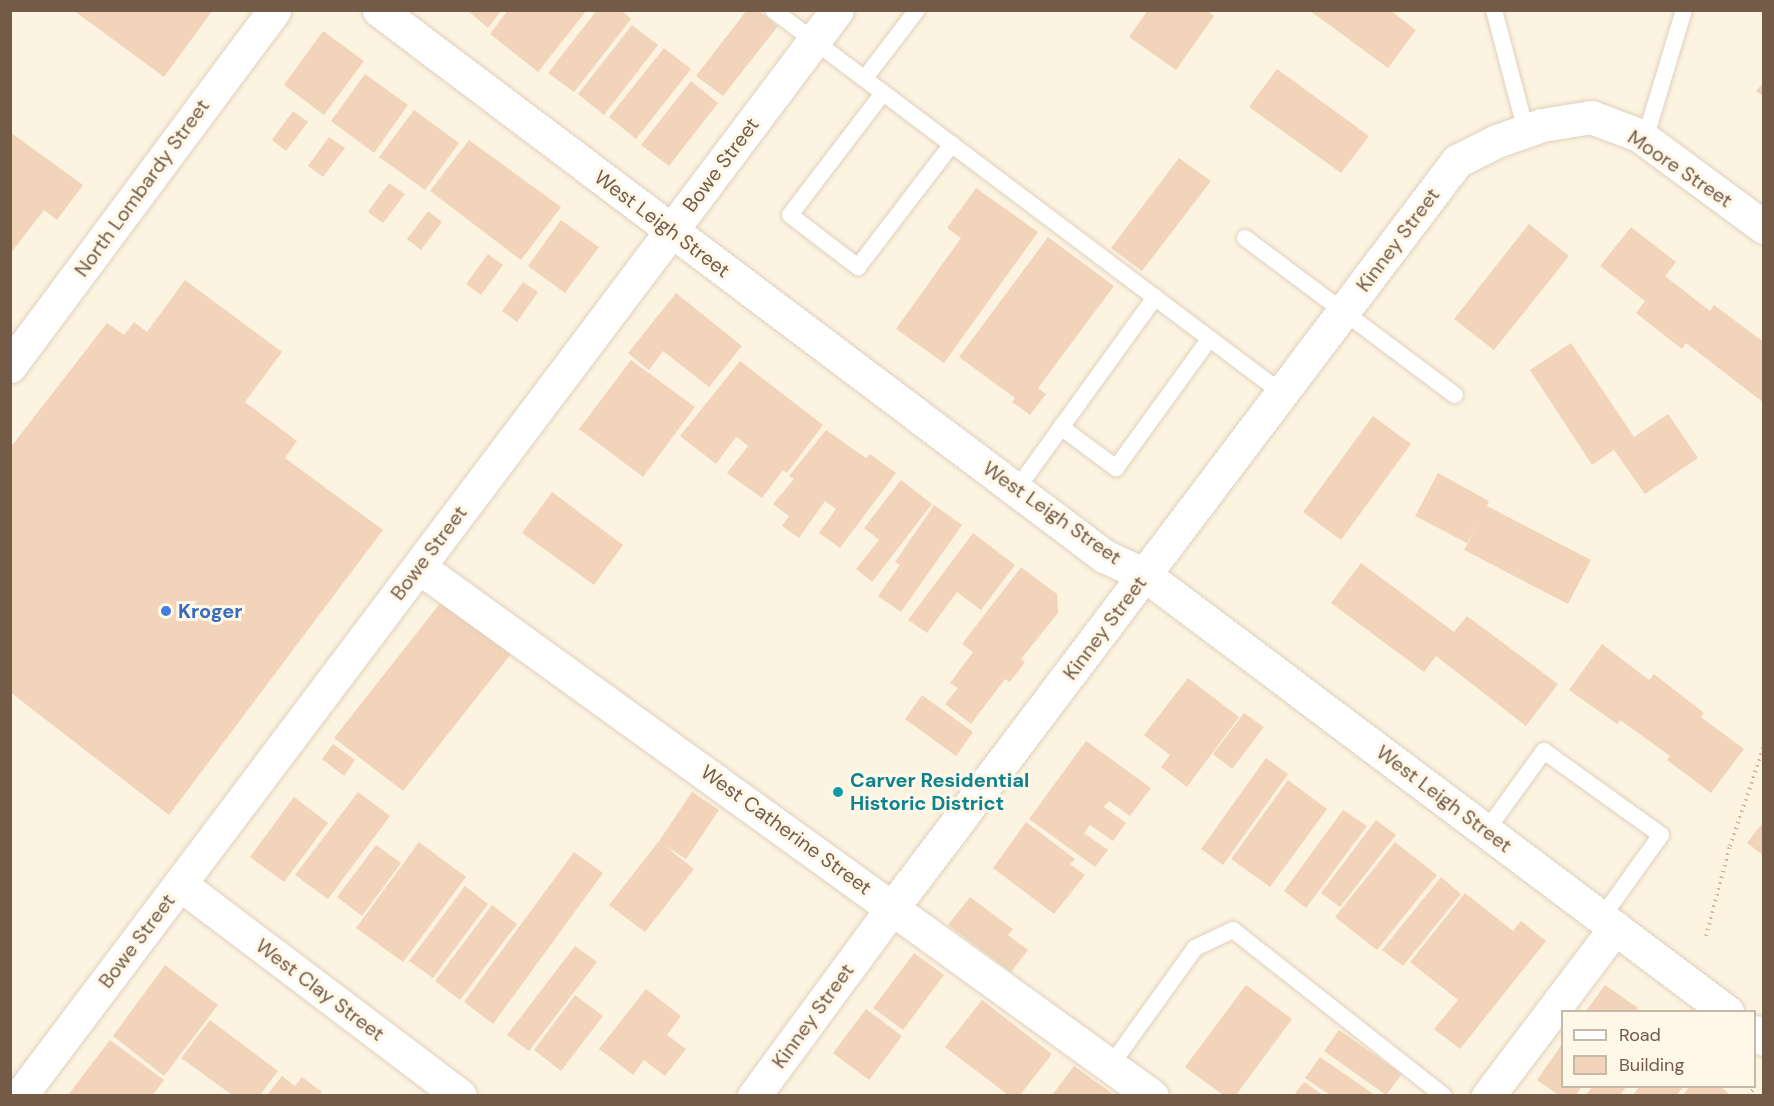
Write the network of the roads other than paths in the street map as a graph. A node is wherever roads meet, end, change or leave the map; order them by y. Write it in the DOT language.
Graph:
graph roads {
  1 [pos="274,10"];
  2 [pos="380,10"];
  3 [pos="774,10"];
  4 [pos="837,10"];
  5 [pos="917,10"];
  6 [pos="1494,10"];
  7 [pos="1684,10"];
  8 [pos="814,41"];
  9 [pos="865,78"];
  10 [pos="883,93"];
  11 [pos="1526,131"];
  12 [pos="1645,139"];
  13 [pos="952,144"];
  14 [pos="1457,161"];
  15 [pos="1764,227"];
  16 [pos="671,231"];
  17 [pos="1245,238"];
  18 [pos="1155,297"];
  19 [pos="1344,311"];
  20 [pos="1210,338"];
  21 [pos="10,366"];
  22 [pos="1282,393"];
  23 [pos="1455,395"];
  24 [pos="1061,428"];
  25 [pos="1016,490"];
  26 [pos="419,567"];
  27 [pos="1145,575"];
  28 [pos="1486,831"];
  29 [pos="180,884"];
  30 [pos="893,907"];
  31 [pos="1608,922"];
  32 [pos="1726,1010"];
  33 [pos="1111,1065"];
  34 [pos="21,1095"];
  35 [pos="460,1095"];
  36 [pos="754,1095"];
  37 [pos="1152,1095"];
  38 [pos="1444,1095"];
  39 [pos="1488,1095"];
  1 -- 21 [label="street, North Lombardy Street"];
  2 -- 16 [label="street, West Leigh Street"];
  3 -- 8 [label="lane"];
  4 -- 8 [label="street, Bowe Street"];
  5 -- 9 [label="lane"];
  6 -- 11 [label="lane"];
  7 -- 12 [label="lane"];
  8 -- 9 [label="lane"];
  8 -- 16 [label="street, Bowe Street"];
  9 -- 10 [label="lane"];
  10 -- 13 [label="lane"];
  10 -- 13 [label="lane"];
  11 -- 12 [label="street, Moore Street"];
  11 -- 14 [label="street, Moore Street"];
  12 -- 15 [label="street, Moore Street"];
  13 -- 18 [label="lane"];
  14 -- 19 [label="street, Kinney Street"];
  16 -- 25 [label="street, West Leigh Street"];
  16 -- 26 [label="street, Bowe Street"];
  17 -- 19 [label="lane"];
  18 -- 20 [label="lane"];
  18 -- 24 [label="lane"];
  19 -- 22 [label="street, Kinney Street"];
  19 -- 23 [label="lane"];
  20 -- 22 [label="lane"];
  20 -- 24 [label="lane"];
  22 -- 27 [label="street, Kinney Street"];
  24 -- 25 [label="lane"];
  25 -- 27 [label="street, West Leigh Street"];
  26 -- 29 [label="street, Bowe Street"];
  26 -- 30 [label="street, West Catherine Street"];
  27 -- 28 [label="street, West Leigh Street"];
  27 -- 30 [label="street, Kinney Street"];
  28 -- 31 [label="street, West Leigh Street"];
  28 -- 31 [label="lane"];
  29 -- 34 [label="street, Bowe Street"];
  29 -- 35 [label="street, West Clay Street"];
  30 -- 33 [label="street, West Catherine Street"];
  30 -- 36 [label="street, Kinney Street"];
  31 -- 32 [label="street, West Leigh Street"];
  31 -- 39 [label="street"];
  33 -- 37 [label="street, West Catherine Street"];
  33 -- 38 [label="lane"];
}
